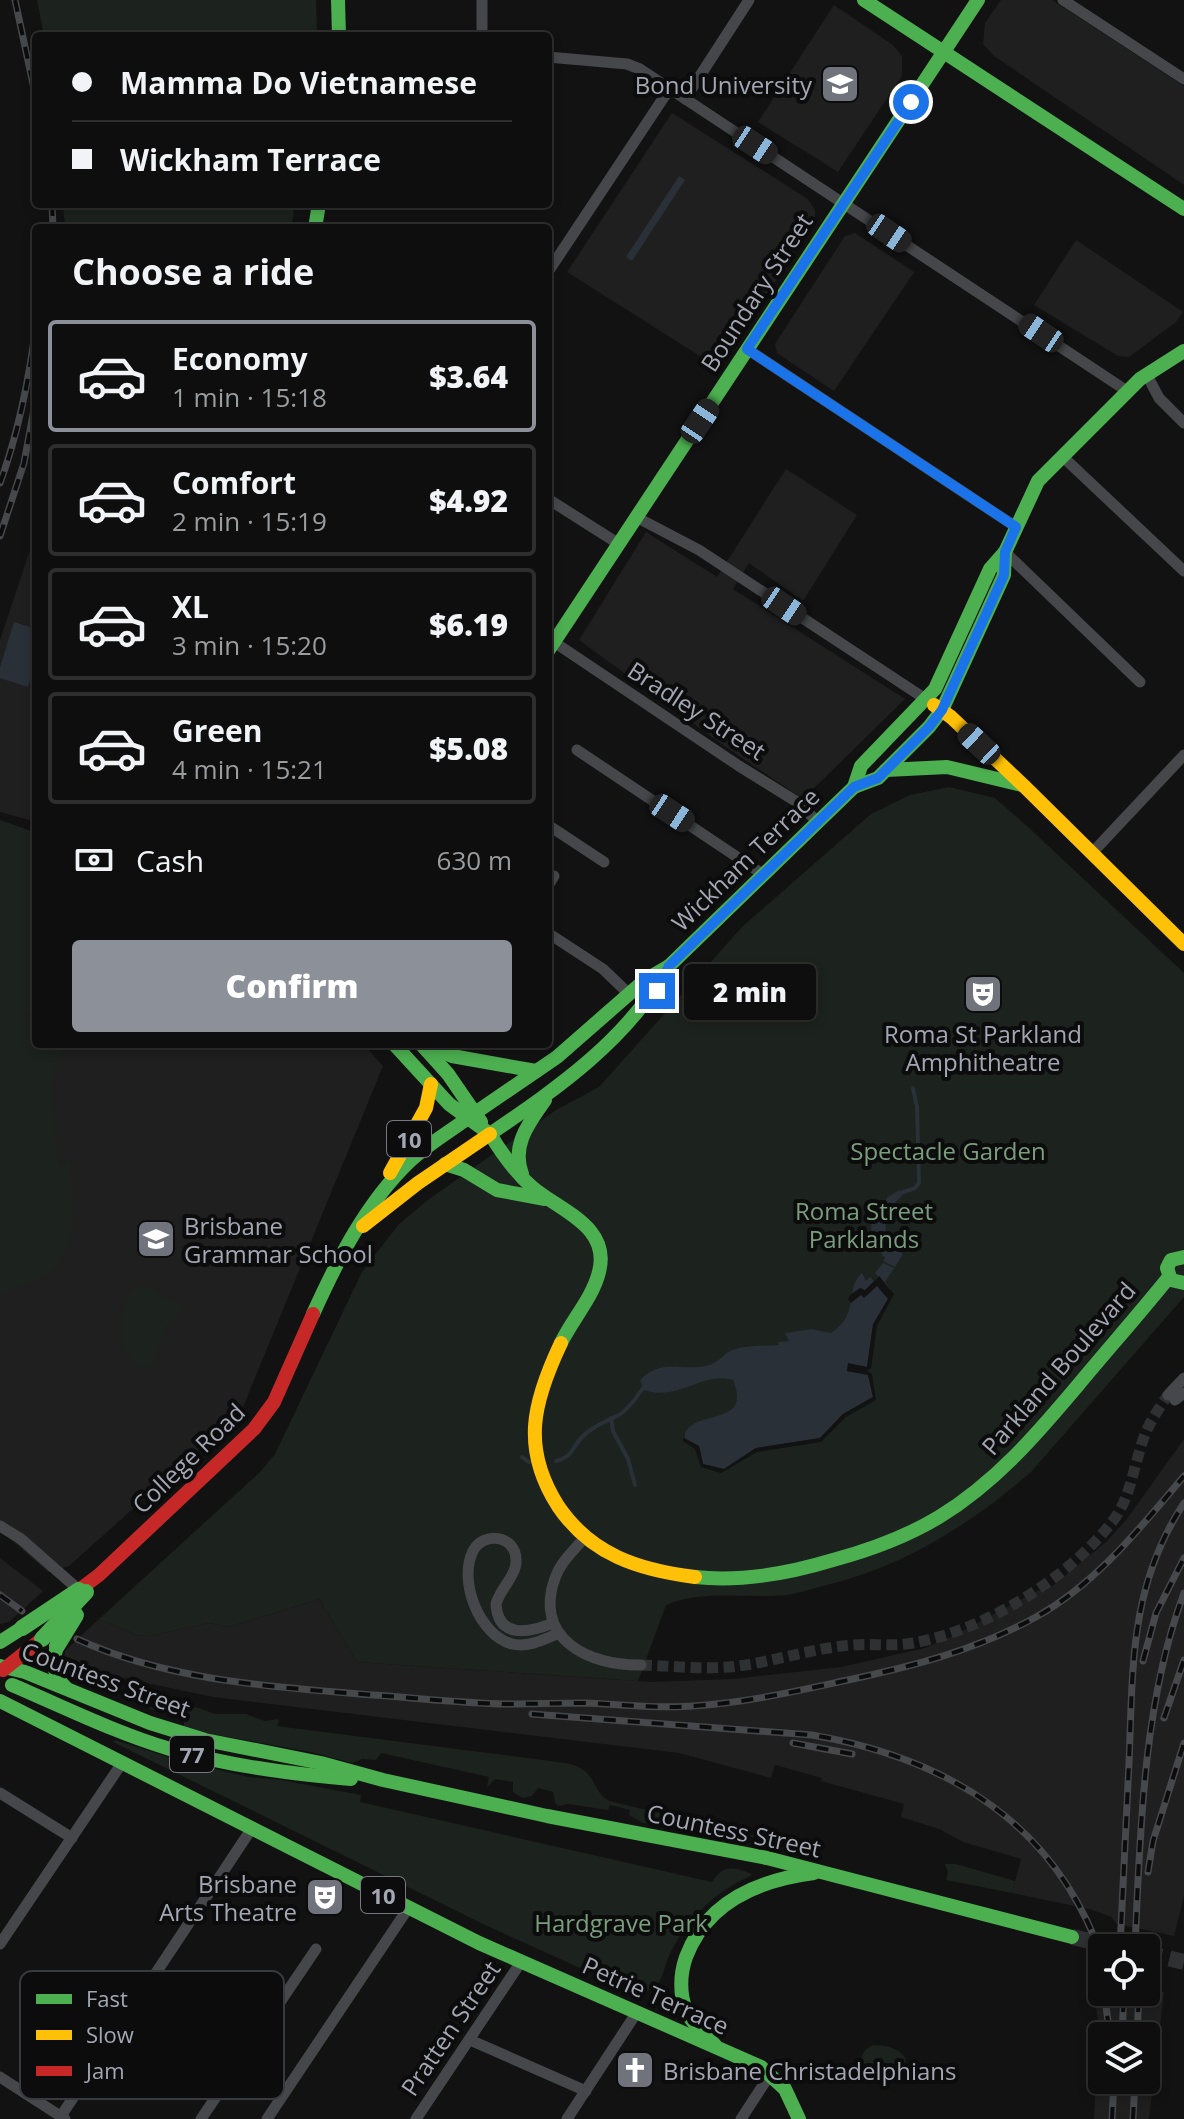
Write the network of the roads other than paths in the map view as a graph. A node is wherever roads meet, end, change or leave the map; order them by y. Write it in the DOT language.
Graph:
graph roads {
  1 [pos="338,0"];
  2 [pos="482,0"];
  3 [pos="749,0"];
  4 [pos="864,0"];
  5 [pos="978,0"];
  6 [pos="1063,0"];
  7 [pos="339,32"];
  8 [pos="482,32"];
  9 [pos="944,52"];
  10 [pos="552,57"];
  11 [pos="1184,79"];
  12 [pos="670,88"];
  13 [pos="685,99"];
  14 [pos="844,203"];
  15 [pos="1184,209"];
  16 [pos="552,266"];
  17 [pos="747,349"];
  18 [pos="1184,351"];
  19 [pos="1147,375"];
  20 [pos="1127,391"];
  21 [pos="1184,423"];
  22 [pos="1062,456"];
  23 [pos="552,502"];
  24 [pos="636,517"];
  25 [pos="1016,527"];
  26 [pos="619,544"];
  27 [pos="1005,552"];
  28 [pos="1184,571"];
  29 [pos="552,641"];
  30 [pos="552,645"];
  31 [pos="1140,682"];
  32 [pos="927,700"];
  33 [pos="942,710"];
  34 [pos="577,750"];
  35 [pos="1184,755"];
  36 [pos="886,770"];
  37 [pos="1023,785"];
  38 [pos="854,787"];
  39 [pos="818,822"];
  40 [pos="552,828"];
  41 [pos="1092,853"];
  42 [pos="604,862"];
  43 [pos="764,875"];
  44 [pos="1181,935"];
  45 [pos="552,936"];
  46 [pos="669,966"];
  47 [pos="629,994"];
  48 [pos="398,1048"];
  49 [pos="425,1048"];
  50 [pos="432,1048"];
  51 [pos="536,1071"];
  52 [pos="431,1084"];
  53 [pos="550,1093"];
  54 [pos="471,1116"];
  55 [pos="490,1134"];
  56 [pos="445,1164"];
  57 [pos="527,1181"];
  58 [pos="380,1192"];
  59 [pos="549,1200"];
  60 [pos="355,1232"];
  61 [pos="1184,1257"];
  62 [pos="1176,1280"];
  63 [pos="1184,1378"];
  64 [pos="1176,1396"];
  65 [pos="0,1517"];
  66 [pos="0,1526"];
  67 [pos="584,1538"];
  68 [pos="21,1539"];
  69 [pos="90,1587"];
  70 [pos="556,1628"];
  71 [pos="8,1636"];
  72 [pos="50,1643"];
  73 [pos="641,1665"];
  74 [pos="5,1673"];
  75 [pos="69,1690"];
  76 [pos="0,1701"];
  77 [pos="0,1715"];
  78 [pos="41,1723"];
  79 [pos="122,1763"];
  80 [pos="383,1780"];
  81 [pos="0,1793"];
  82 [pos="252,1828"];
  83 [pos="72,1838"];
  84 [pos="822,1873"];
  85 [pos="409,1907"];
  86 [pos="1072,1937"];
  87 [pos="0,1944"];
  88 [pos="316,1949"];
  89 [pos="521,1962"];
  90 [pos="158,1971"];
  91 [pos="284,1996"];
  92 [pos="637,2012"];
  93 [pos="470,2040"];
  94 [pos="719,2048"];
  95 [pos="771,2073"];
  96 [pos="0,2077"];
  97 [pos="20,2090"];
  98 [pos="586,2091"];
  99 [pos="284,2094"];
  100 [pos="35,2099"];
  101 [pos="75,2099"];
  102 [pos="215,2099"];
  103 [pos="280,2099"];
  104 [pos="63,2117"];
  105 [pos="201,2119"];
  106 [pos="267,2119"];
  107 [pos="416,2119"];
  108 [pos="567,2119"];
  109 [pos="741,2119"];
  110 [pos="799,2119"];
  1 -- 7 [label="main road"];
  2 -- 8 [label="street"];
  3 -- 13 [label="street"];
  4 -- 9 [label="main road"];
  5 -- 9 [label="main road, Boundary Street"];
  6 -- 11 [label="street"];
  9 -- 14 [label="main road, Boundary Street"];
  9 -- 15 [label="main road"];
  10 -- 12 [label="street"];
  12 -- 13 [label="street"];
  12 -- 16 [label="street"];
  13 -- 14 [label="street"];
  14 -- 17 [label="main road, Boundary Street"];
  14 -- 20 [label="street"];
  17 -- 24 [label="main road, Boundary Street"];
  17 -- 25 [label="street"];
  18 -- 19 [label="main road"];
  19 -- 20 [label="main road"];
  19 -- 21 [label="street"];
  20 -- 22 [label="main road"];
  22 -- 25 [label="main road"];
  22 -- 28 [label="street"];
  23 -- 26 [label="street"];
  24 -- 26 [label="main road, Boundary Street"];
  24 -- 32 [label="street"];
  25 -- 27 [label="main road"];
  26 -- 29 [label="main road, Boundary Street"];
  27 -- 31 [label="street"];
  27 -- 32 [label="main road, Wickham Terrace"];
  27 -- 33 [label="main road, Wickham Terrace"];
  30 -- 39 [label="street, Bradley Street"];
  32 -- 33 [label="main road"];
  32 -- 38 [label="main road, Wickham Terrace"];
  33 -- 36 [label="main road, Wickham Terrace"];
  33 -- 37 [label="main road"];
  34 -- 43 [label="street"];
  35 -- 41 [label="street"];
  36 -- 37 [label="main road"];
  36 -- 38 [label="main road, Wickham Terrace"];
  37 -- 41 [label="main road"];
  38 -- 39 [label="main road, Wickham Terrace"];
  39 -- 43 [label="main road, Wickham Terrace"];
  40 -- 42 [label="street"];
  41 -- 44 [label="main road"];
  43 -- 46 [label="main road, Wickham Terrace"];
  45 -- 47 [label="street"];
  46 -- 47 [label="main road, Wickham Terrace"];
  46 -- 53 [label="main road, Wickham Terrace"];
  47 -- 51 [label="main road, Wickham Terrace"];
  48 -- 52 [label="main road, 10"];
  49 -- 54 [label="main road, 10"];
  50 -- 51 [label="main road"];
  51 -- 54 [label="main road, Wickham Terrace"];
  52 -- 54 [label="main road, 10"];
  52 -- 58 [label="main road, 10"];
  53 -- 55 [label="main road, Wickham Terrace"];
  53 -- 57 [label="main road"];
  54 -- 55 [label="main road, 10"];
  54 -- 58 [label="main road, College Road"];
  55 -- 56 [label="main road, College Road / 10"];
  55 -- 57 [label="main road, Parkland Boulevard"];
  56 -- 59 [label="main road, Parkland Boulevard"];
  56 -- 60 [label="main road, College Road / 10"];
  57 -- 59 [label="main road, Parkland Boulevard"];
  58 -- 60 [label="main road, College Road / 10"];
  59 -- 67 [label="main road, Parkland Boulevard"];
  60 -- 69 [label="main road, College Road / 10"];
  61 -- 62 [label="main road, Parkland Boulevard"];
  62 -- 67 [label="main road, Parkland Boulevard"];
  63 -- 64 [label="street"];
  65 -- 68 [label="street"];
  66 -- 68 [label="street"];
  67 -- 70 [label="street"];
  68 -- 69 [label="street"];
  69 -- 71 [label="main road, College Road / 10, bridge"];
  69 -- 72 [label="main road, bridge"];
  70 -- 70 [label="street"];
  70 -- 73 [label="street"];
  72 -- 74 [label="main road"];
  72 -- 75 [label="main road"];
  74 -- 75 [label="main road, Countess Street"];
  74 -- 80 [label="main road, Countess Street / 77"];
  75 -- 80 [label="main road, Countess Street"];
  76 -- 78 [label="main road, Petrie Terrace / 10"];
  77 -- 78 [label="main road"];
  78 -- 79 [label="main road, Petrie Terrace / 10"];
  79 -- 82 [label="main road, Petrie Terrace / 10"];
  79 -- 83 [label="street"];
  80 -- 84 [label="main road, Countess Street"];
  81 -- 83 [label="street"];
  82 -- 85 [label="main road, Petrie Terrace / 10"];
  82 -- 90 [label="street"];
  83 -- 87 [label="street"];
  84 -- 86 [label="main road, Countess Street"];
  84 -- 94 [label="main road"];
  85 -- 89 [label="main road, Petrie Terrace / 10"];
  85 -- 99 [label="street"];
  88 -- 91 [label="street"];
  89 -- 92 [label="main road, Petrie Terrace / 10"];
  89 -- 93 [label="street, Pratten Street"];
  92 -- 94 [label="main road, Petrie Terrace / 10"];
  92 -- 98 [label="street"];
  93 -- 98 [label="street"];
  93 -- 107 [label="street, Pratten Street"];
  94 -- 95 [label="main road, Petrie Terrace / 10"];
  95 -- 109 [label="street"];
  95 -- 110 [label="main road, Petrie Terrace / 10"];
  96 -- 97 [label="street"];
  98 -- 108 [label="street"];
  100 -- 104 [label="street"];
  101 -- 104 [label="street"];
  102 -- 105 [label="street"];
  103 -- 106 [label="street"];
}
